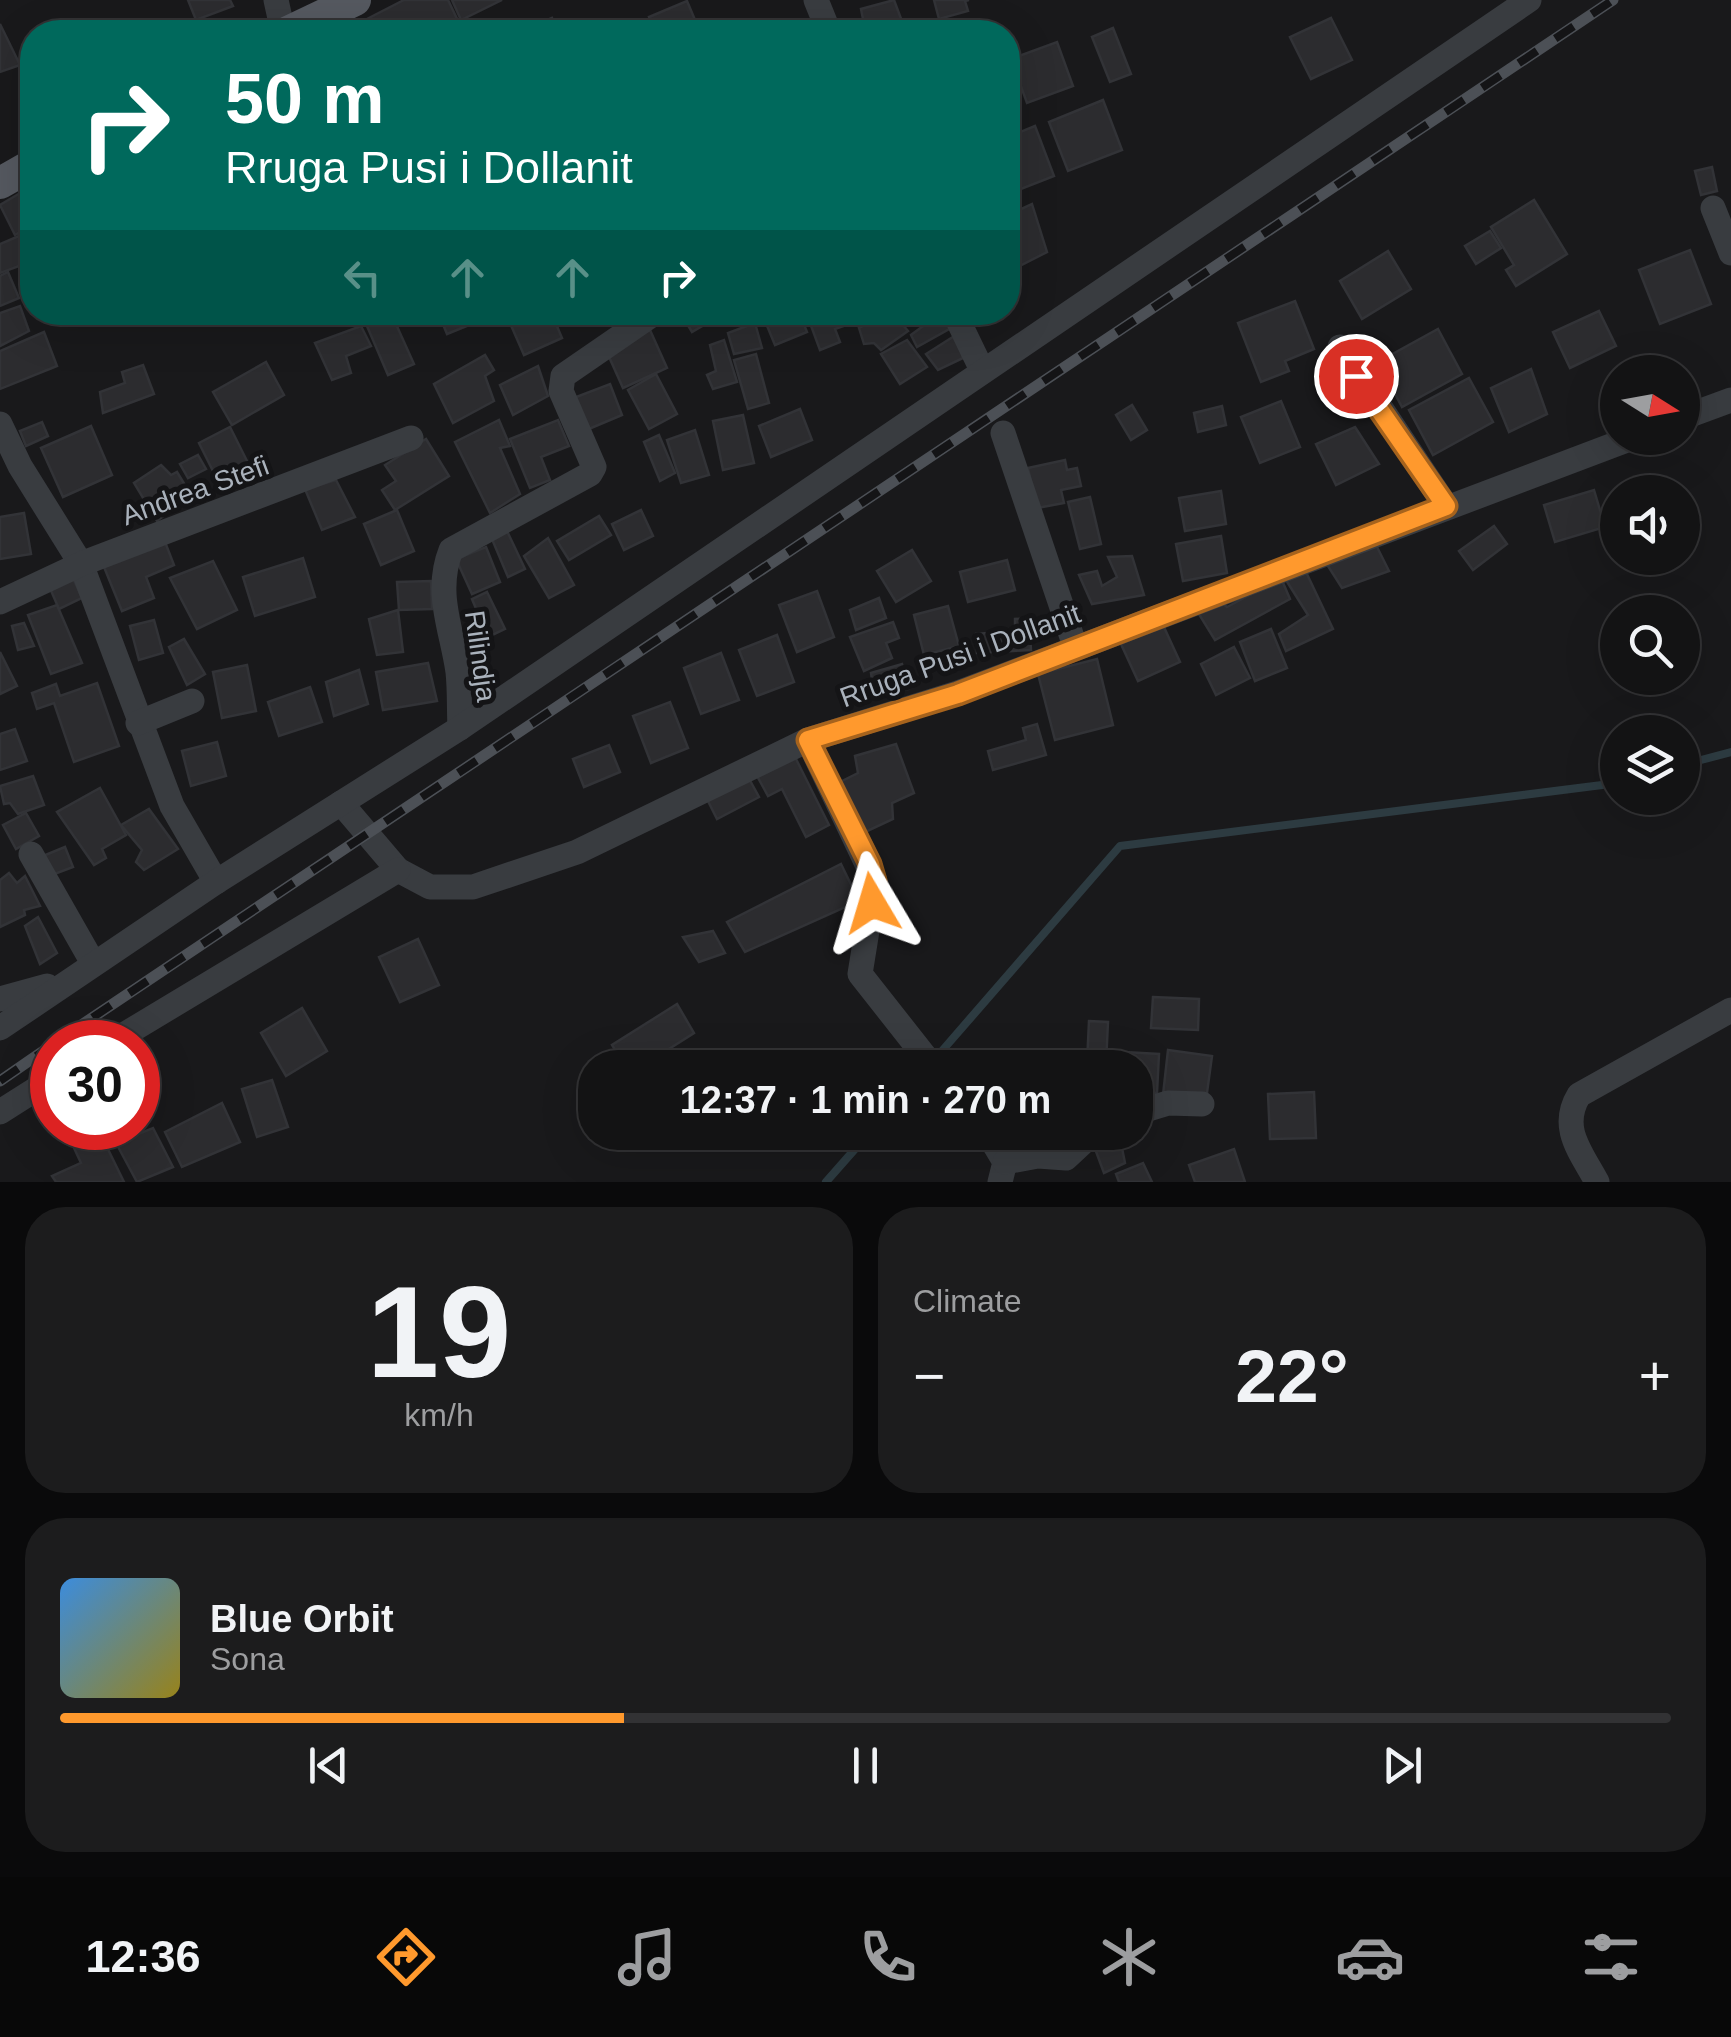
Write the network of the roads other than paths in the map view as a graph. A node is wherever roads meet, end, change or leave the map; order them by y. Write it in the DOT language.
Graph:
graph roads {
  1 [pos="355,0"];
  2 [pos="1530,0"];
  3 [pos="311,20"];
  4 [pos="1713,208"];
  5 [pos="1731,253"];
  6 [pos="637,325"];
  7 [pos="960,325"];
  8 [pos="1340,347"];
  9 [pos="982,370"];
  10 [pos="1731,400"];
  11 [pos="1700,411"];
  12 [pos="0,424"];
  13 [pos="1002,433"];
  14 [pos="411,438"];
  15 [pos="1600,450"];
  16 [pos="10,470"];
  17 [pos="1446,506"];
  18 [pos="81,564"];
  19 [pos="0,602"];
  20 [pos="1075,646"];
  21 [pos="192,700"];
  22 [pos="138,723"];
  23 [pos="460,728"];
  24 [pos="808,740"];
  25 [pos="341,803"];
  26 [pos="30,854"];
  27 [pos="398,870"];
  28 [pos="216,882"];
  29 [pos="93,963"];
  30 [pos="1731,1010"];
  31 [pos="2,1017"];
  32 [pos="149,1020"];
  33 [pos="920,1050"];
  34 [pos="30,1093"];
  35 [pos="1202,1104"];
  36 [pos="1153,1108"];
  37 [pos="0,1112"];
  38 [pos="1075,1150"];
  39 [pos="1002,1172"];
  40 [pos="1597,1182"];
  1 -- 3 [label="main road"];
  2 -- 9 [label="street"];
  4 -- 5 [label="street"];
  6 -- 23 [label="street, Rilindja"];
  7 -- 9 [label="street"];
  8 -- 17 [label="street"];
  9 -- 23 [label="street"];
  10 -- 11 [label="street"];
  12 -- 16 [label="street"];
  13 -- 20 [label="street"];
  14 -- 18 [label="street, Andrea Stefi"];
  15 -- 17 [label="street, Rruga Pusi i Dollanit"];
  16 -- 18 [label="street"];
  17 -- 20 [label="street, Rruga Pusi i Dollanit"];
  18 -- 19 [label="street, Andrea Stefi"];
  18 -- 22 [label="street"];
  20 -- 24 [label="street, Rruga Pusi i Dollanit"];
  21 -- 22 [label="street"];
  22 -- 28 [label="street"];
  23 -- 25 [label="street, Rilindja"];
  24 -- 27 [label="street, Rruga Pusi i Dollanit"];
  24 -- 33 [label="street"];
  25 -- 27 [label="street, Rruga Pusi i Dollanit"];
  25 -- 28 [label="street, Rilindja"];
  26 -- 29 [label="street"];
  27 -- 32 [label="street"];
  28 -- 29 [label="street, Rilindja"];
  29 -- 31 [label="street, Rilindja"];
  30 -- 40 [label="street"];
  34 -- 37 [label="street"];
  35 -- 36 [label="street"];
  38 -- 39 [label="street"];
}
